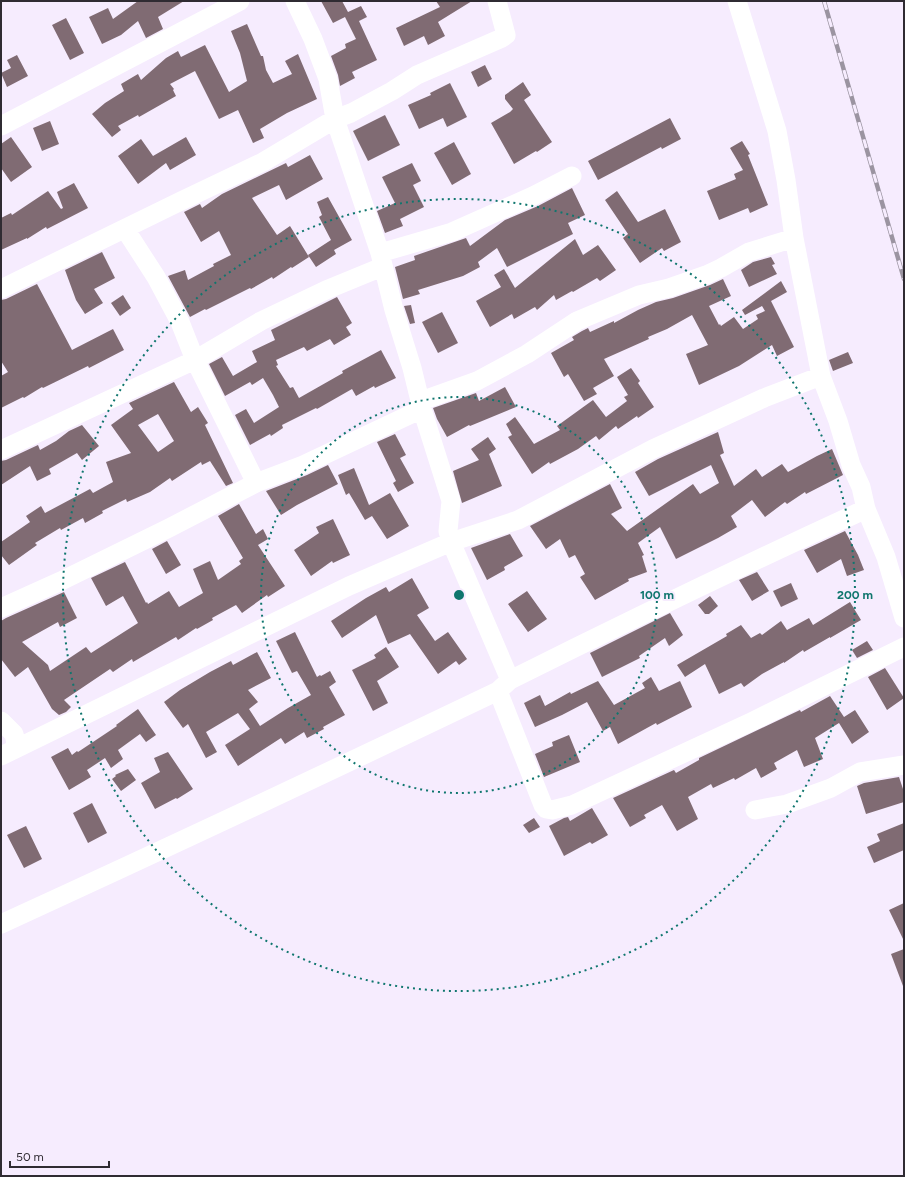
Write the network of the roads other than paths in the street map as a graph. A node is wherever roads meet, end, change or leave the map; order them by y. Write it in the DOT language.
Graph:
graph roads {
  1 [pos="240,1"];
  2 [pos="295,1"];
  3 [pos="497,1"];
  4 [pos="737,1"];
  5 [pos="335,119"];
  6 [pos="1,126"];
  7 [pos="572,176"];
  8 [pos="125,229"];
  9 [pos="794,238"];
  10 [pos="381,260"];
  11 [pos="1,289"];
  12 [pos="195,360"];
  13 [pos="821,376"];
  14 [pos="422,405"];
  15 [pos="1,450"];
  16 [pos="256,483"];
  17 [pos="866,509"];
  18 [pos="451,542"];
  19 [pos="1,608"];
  20 [pos="904,618"];
  21 [pos="904,646"];
  22 [pos="504,685"];
  23 [pos="1,721"];
  24 [pos="9,752"];
  25 [pos="904,765"];
  26 [pos="755,810"];
  27 [pos="1,924"];
  1 -- 6 [label="street"];
  2 -- 5 [label="street"];
  3 -- 5 [label="street"];
  4 -- 9 [label="street"];
  5 -- 8 [label="street"];
  5 -- 10 [label="street"];
  7 -- 10 [label="street"];
  8 -- 11 [label="street"];
  8 -- 12 [label="street"];
  9 -- 13 [label="street"];
  9 -- 14 [label="street"];
  10 -- 12 [label="street"];
  10 -- 14 [label="street"];
  12 -- 15 [label="street"];
  12 -- 16 [label="street"];
  13 -- 17 [label="street"];
  13 -- 18 [label="street"];
  14 -- 16 [label="street"];
  14 -- 18 [label="street"];
  16 -- 19 [label="street"];
  17 -- 20 [label="street"];
  17 -- 22 [label="street"];
  18 -- 22 [label="street"];
  18 -- 24 [label="street"];
  21 -- 22 [label="street"];
  22 -- 27 [label="street"];
  23 -- 24 [label="street"];
  25 -- 26 [label="street"];
}
